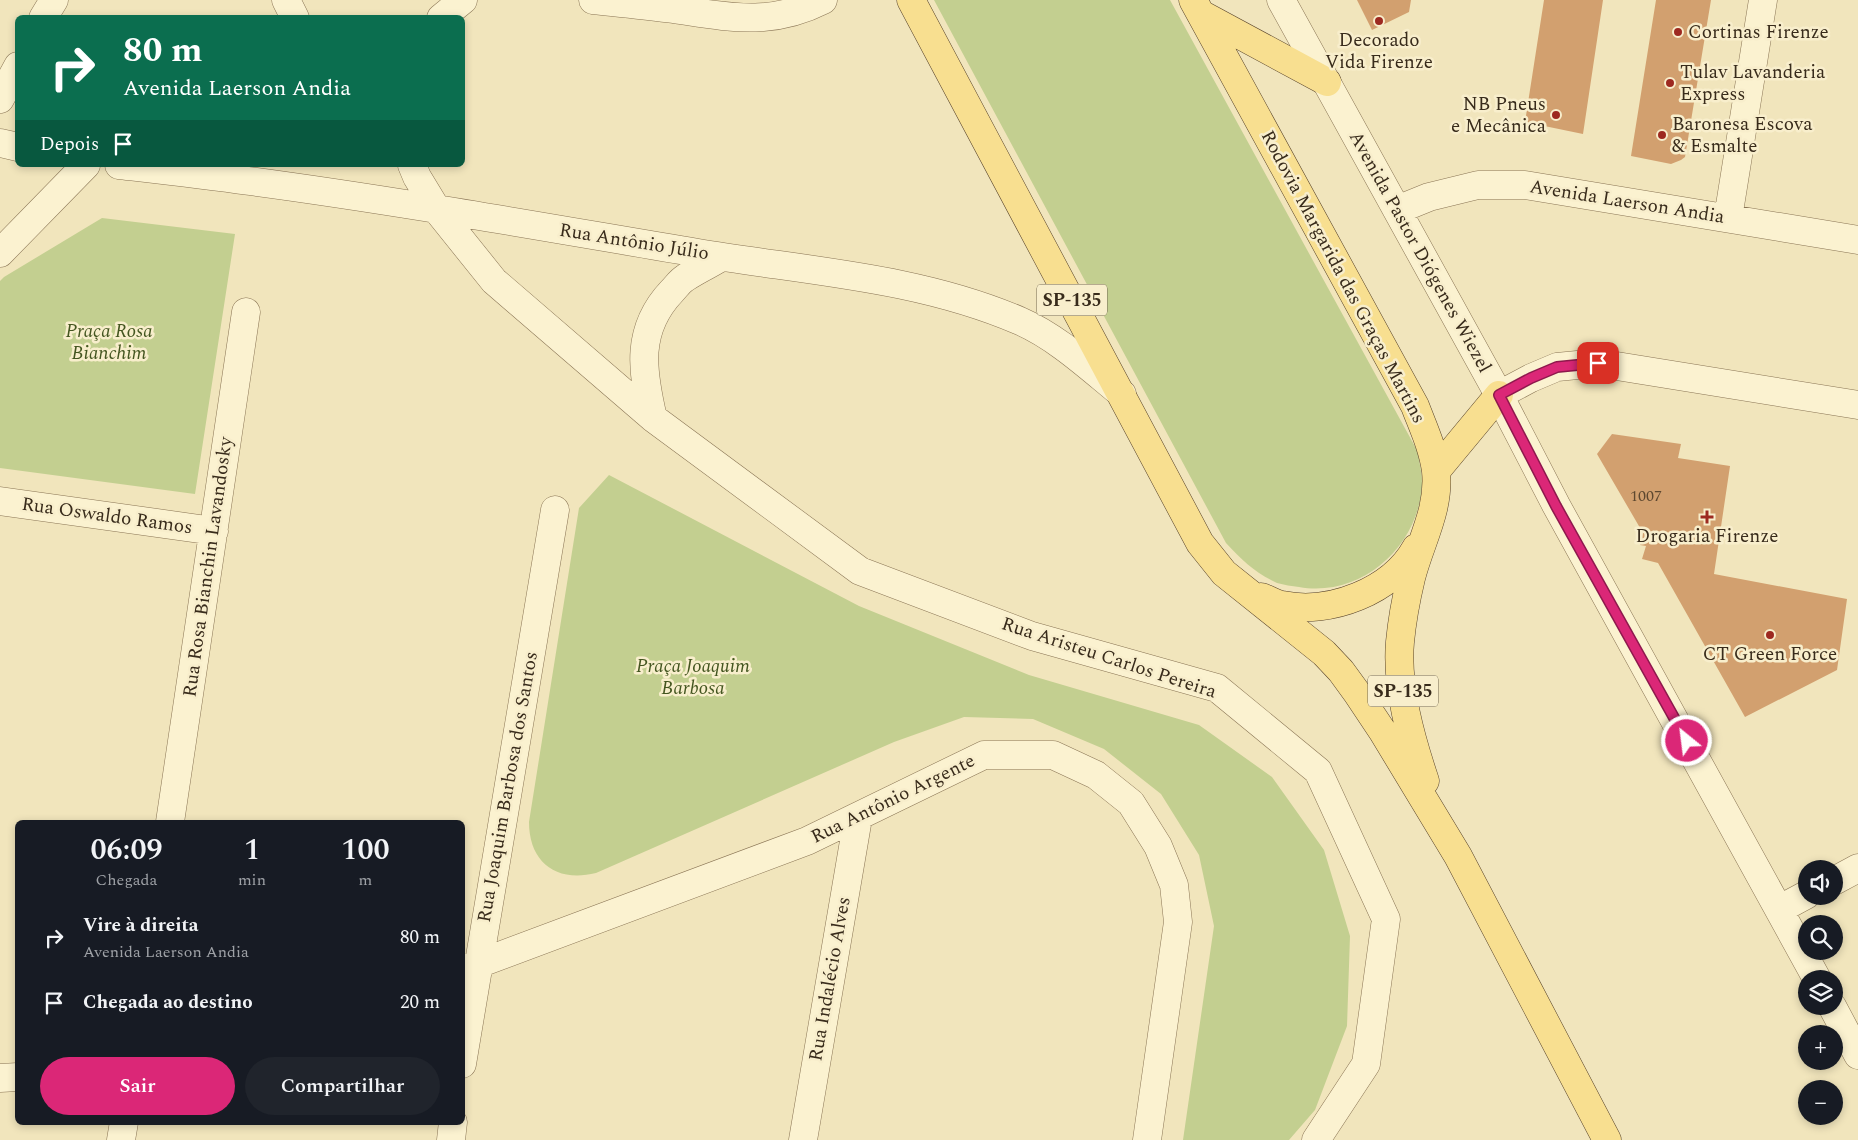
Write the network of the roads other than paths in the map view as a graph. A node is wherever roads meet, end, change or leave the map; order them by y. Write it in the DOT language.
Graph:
graph roads {
  1 [pos="54,0"];
  2 [pos="286,0"];
  3 [pos="463,0"];
  4 [pos="593,0"];
  5 [pos="823,0"];
  6 [pos="911,0"];
  7 [pos="1281,0"];
  8 [pos="1763,0"];
  9 [pos="667,4"];
  10 [pos="1197,7"];
  11 [pos="45,15"];
  12 [pos="294,15"];
  13 [pos="445,15"];
  14 [pos="15,72"];
  15 [pos="1327,82"];
  16 [pos="0,99"];
  17 [pos="0,143"];
  18 [pos="15,146"];
  19 [pos="84,167"];
  20 [pos="153,167"];
  21 [pos="413,167"];
  22 [pos="255,173"];
  23 [pos="437,210"];
  24 [pos="1397,210"];
  25 [pos="1728,218"];
  26 [pos="1858,240"];
  27 [pos="0,252"];
  28 [pos="722,257"];
  29 [pos="246,312"];
  30 [pos="1122,394"];
  31 [pos="1499,395"];
  32 [pos="1858,405"];
  33 [pos="653,418"];
  34 [pos="1436,471"];
  35 [pos="0,501"];
  36 [pos="556,510"];
  37 [pos="1431,520"];
  38 [pos="214,531"];
  39 [pos="1246,590"];
  40 [pos="858,818"];
  41 [pos="170,820"];
  42 [pos="1458,856"];
  43 [pos="1858,868"];
  44 [pos="1843,876"];
  45 [pos="1798,899"];
  46 [pos="1780,909"];
  47 [pos="470,967"];
  48 [pos="1812,970"];
  49 [pos="1837,1015"];
  50 [pos="465,1028"];
  51 [pos="1858,1056"];
  52 [pos="15,1077"];
  53 [pos="0,1078"];
  54 [pos="124,1125"];
  55 [pos="453,1125"];
  56 [pos="121,1140"];
  57 [pos="451,1140"];
  58 [pos="803,1140"];
  59 [pos="1147,1140"];
  60 [pos="1316,1140"];
  61 [pos="1607,1140"];
  1 -- 11 [label="street"];
  2 -- 12 [label="street"];
  3 -- 13 [label="street"];
  4 -- 9 [label="street"];
  5 -- 9 [label="street"];
  6 -- 30 [label="main road, Rodovia Margarida das Graças Martins / SP-135"];
  7 -- 15 [label="street, Avenida Pastor Diógenes Wiezel"];
  8 -- 25 [label="street"];
  10 -- 15 [label="main road"];
  10 -- 34 [label="main road, Rodovia Margarida das Graças Martins / SP-135"];
  14 -- 16 [label="street"];
  15 -- 24 [label="street, Avenida Pastor Diógenes Wiezel"];
  17 -- 18 [label="street"];
  19 -- 27 [label="street"];
  20 -- 22 [label="street, Rua Antônio Júlio"];
  21 -- 23 [label="street, Rua Aristeu Carlos Pereira"];
  22 -- 23 [label="street, Rua Antônio Júlio"];
  23 -- 28 [label="street, Rua Antônio Júlio"];
  23 -- 33 [label="street, Rua Aristeu Carlos Pereira"];
  24 -- 25 [label="street, Avenida Laerson Andia"];
  24 -- 31 [label="street, Avenida Pastor Diógenes Wiezel"];
  25 -- 26 [label="street, Avenida Laerson Andia"];
  28 -- 30 [label="street, Rua Antônio Júlio"];
  28 -- 33 [label="street"];
  29 -- 38 [label="street, Rua Rosa Bianchin Lavandosky"];
  30 -- 39 [label="main road, Rodovia Margarida das Graças Martins / SP-135"];
  31 -- 32 [label="street"];
  31 -- 34 [label="main road"];
  31 -- 46 [label="street, Avenida Pastor Diógenes Wiezel"];
  33 -- 60 [label="street, Rua Aristeu Carlos Pereira"];
  34 -- 37 [label="main road, Rodovia Margarida das Graças Martins / SP-135"];
  35 -- 38 [label="street, Rua Oswaldo Ramos"];
  36 -- 47 [label="street, Rua Joaquim Barbosa dos Santos"];
  37 -- 39 [label="main road"];
  37 -- 42 [label="main road, Rodovia Margarida das Graças Martins / SP-135"];
  38 -- 41 [label="street, Rua Rosa Bianchin Lavandosky"];
  39 -- 42 [label="main road, Rodovia Margarida das Graças Martins / SP-135"];
  40 -- 47 [label="street, Rua Antônio Argente"];
  40 -- 58 [label="street, Rua Indalécio Alves"];
  40 -- 59 [label="street, Rua Antônio Argente"];
  42 -- 61 [label="main road, Rodovia Margarida das Graças Martins / SP-135"];
  43 -- 44 [label="street"];
  45 -- 46 [label="street"];
  46 -- 48 [label="street, Avenida Pastor Diógenes Wiezel"];
  47 -- 50 [label="street, Rua Joaquim Barbosa dos Santos"];
  49 -- 51 [label="street"];
  52 -- 53 [label="street"];
  54 -- 56 [label="street"];
  55 -- 57 [label="street"];
}
